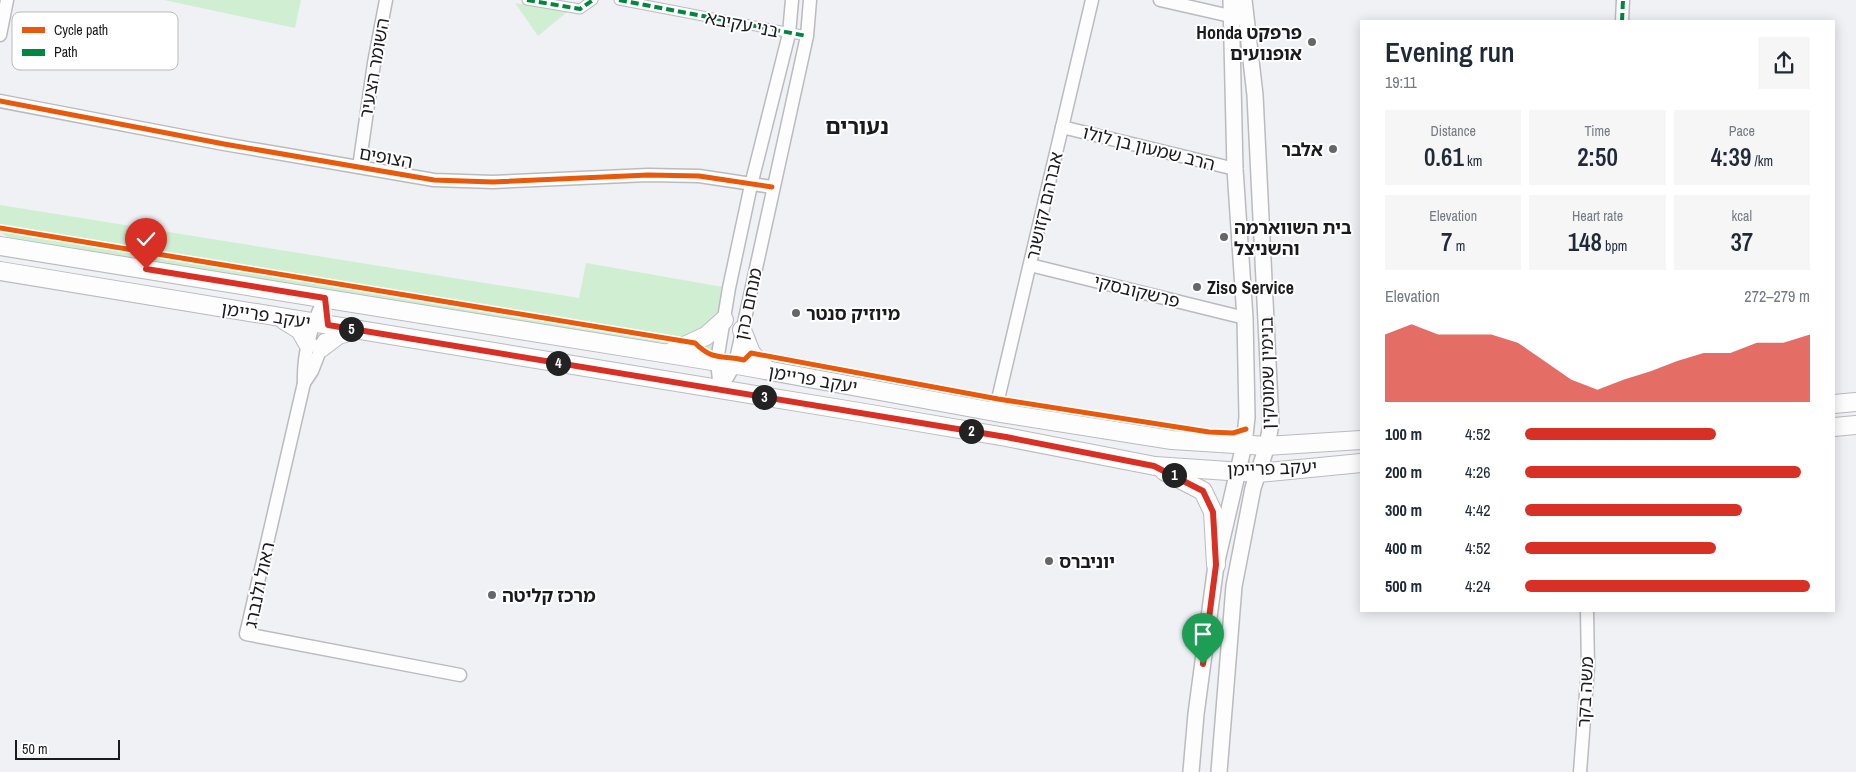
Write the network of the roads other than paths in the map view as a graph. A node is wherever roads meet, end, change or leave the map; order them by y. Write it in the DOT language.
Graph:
graph roads {
  1 [pos="7,0"];
  2 [pos="386,0"];
  3 [pos="527,0"];
  4 [pos="593,0"];
  5 [pos="619,0"];
  6 [pos="792,0"];
  7 [pos="810,0"];
  8 [pos="1092,0"];
  9 [pos="1160,0"];
  10 [pos="1231,0"];
  11 [pos="1244,0"];
  12 [pos="1623,0"];
  13 [pos="1230,17"];
  14 [pos="1247,19"];
  15 [pos="1622,20"];
  16 [pos="789,34"];
  17 [pos="0,35"];
  18 [pos="806,36"];
  19 [pos="0,101"];
  20 [pos="1062,127"];
  21 [pos="359,166"];
  22 [pos="1235,169"];
  23 [pos="751,186"];
  24 [pos="772,187"];
  25 [pos="4,245"];
  26 [pos="1030,265"];
  27 [pos="0,270"];
  28 [pos="325,298"];
  29 [pos="280,317"];
  30 [pos="1245,318"];
  31 [pos="724,320"];
  32 [pos="320,324"];
  33 [pos="357,330"];
  34 [pos="742,330"];
  35 [pos="314,346"];
  36 [pos="668,354"];
  37 [pos="717,362"];
  38 [pos="735,364"];
  39 [pos="767,370"];
  40 [pos="720,390"];
  41 [pos="1856,402"];
  42 [pos="1835,404"];
  43 [pos="995,412"];
  44 [pos="1856,425"];
  45 [pos="1835,427"];
  46 [pos="1360,440"];
  47 [pos="1244,445"];
  48 [pos="1267,446"];
  49 [pos="1360,463"];
  50 [pos="1154,466"];
  51 [pos="1237,472"];
  52 [pos="1258,473"];
  53 [pos="1216,565"];
  54 [pos="1587,612"];
  55 [pos="460,675"];
  56 [pos="1191,772"];
  57 [pos="1220,772"];
  58 [pos="1580,772"];
  1 -- 17 [label="street"];
  2 -- 21 [label="street, השומר הצעיר"];
  3 -- 4 [label="street"];
  5 -- 16 [label="street, בני עקיבא"];
  6 -- 16 [label="street, מנחם כהן"];
  7 -- 18 [label="street, מנחם כהן"];
  8 -- 20 [label="street, אברהם קזושנר"];
  9 -- 13 [label="street"];
  10 -- 13 [label="street, בנימין שמוטקין"];
  11 -- 14 [label="street, בנימין שמוטקין"];
  12 -- 15 [label="street"];
  13 -- 14 [label="street"];
  13 -- 22 [label="street, בנימין שמוטקין"];
  14 -- 48 [label="street, בנימין שמוטקין"];
  16 -- 18 [label="street, בני עקיבא"];
  16 -- 23 [label="street, מנחם כהן"];
  18 -- 24 [label="street, מנחם כהן"];
  19 -- 21 [label="street, הצופים"];
  20 -- 22 [label="street, הרב שמעון בן לולו"];
  20 -- 26 [label="street, אברהם קזושנר"];
  21 -- 23 [label="street, הצופים"];
  22 -- 30 [label="street, בנימין שמוטקין"];
  23 -- 24 [label="street, הצופים"];
  23 -- 31 [label="street, מנחם כהן"];
  24 -- 34 [label="street, מנחם כהן"];
  25 -- 28 [label="main road, יעקב פריימן"];
  26 -- 30 [label="street, פרשקובסקי"];
  26 -- 43 [label="street, אברהם קזושנר"];
  27 -- 29 [label="main road, יעקב פריימן"];
  28 -- 32 [label="street, ראול ולנברג"];
  28 -- 36 [label="main road, יעקב פריימן"];
  29 -- 32 [label="main road, יעקב פריימן"];
  29 -- 35 [label="main road"];
  30 -- 47 [label="street, בנימין שמוטקין"];
  31 -- 36 [label="main road"];
  31 -- 37 [label="street, מנחם כהן"];
  32 -- 33 [label="main road, יעקב פריימן"];
  32 -- 35 [label="street, ראול ולנברג"];
  33 -- 35 [label="main road"];
  33 -- 40 [label="main road, יעקב פריימן"];
  34 -- 38 [label="street, מנחם כהן"];
  34 -- 39 [label="main road"];
  35 -- 55 [label="street, ראול ולנברג"];
  36 -- 37 [label="main road, יעקב פריימן"];
  37 -- 38 [label="main road, יעקב פריימן"];
  37 -- 40 [label="street, מנחם כהן"];
  38 -- 39 [label="main road, יעקב פריימן"];
  38 -- 40 [label="street, מנחם כהן"];
  39 -- 43 [label="main road, יעקב פריימן"];
  40 -- 50 [label="main road, יעקב פריימן"];
  41 -- 42 [label="main road"];
  43 -- 47 [label="main road, יעקב פריימן"];
  44 -- 45 [label="main road"];
  46 -- 48 [label="main road, יעקב פריימן"];
  47 -- 48 [label="main road, יעקב פריימן"];
  47 -- 51 [label="street, בנימין שמוטקין"];
  48 -- 52 [label="street, בנימין שמוטקין"];
  49 -- 52 [label="main road, יעקב פריימן"];
  50 -- 51 [label="main road, יעקב פריימן"];
  50 -- 53 [label="main road"];
  51 -- 52 [label="main road, יעקב פריימן"];
  51 -- 53 [label="street, בנימין שמוטקין"];
  52 -- 57 [label="street, בנימין שמוטקין"];
  53 -- 56 [label="street, בנימין שמוטקין"];
  54 -- 58 [label="street, משה בקר"];
}
